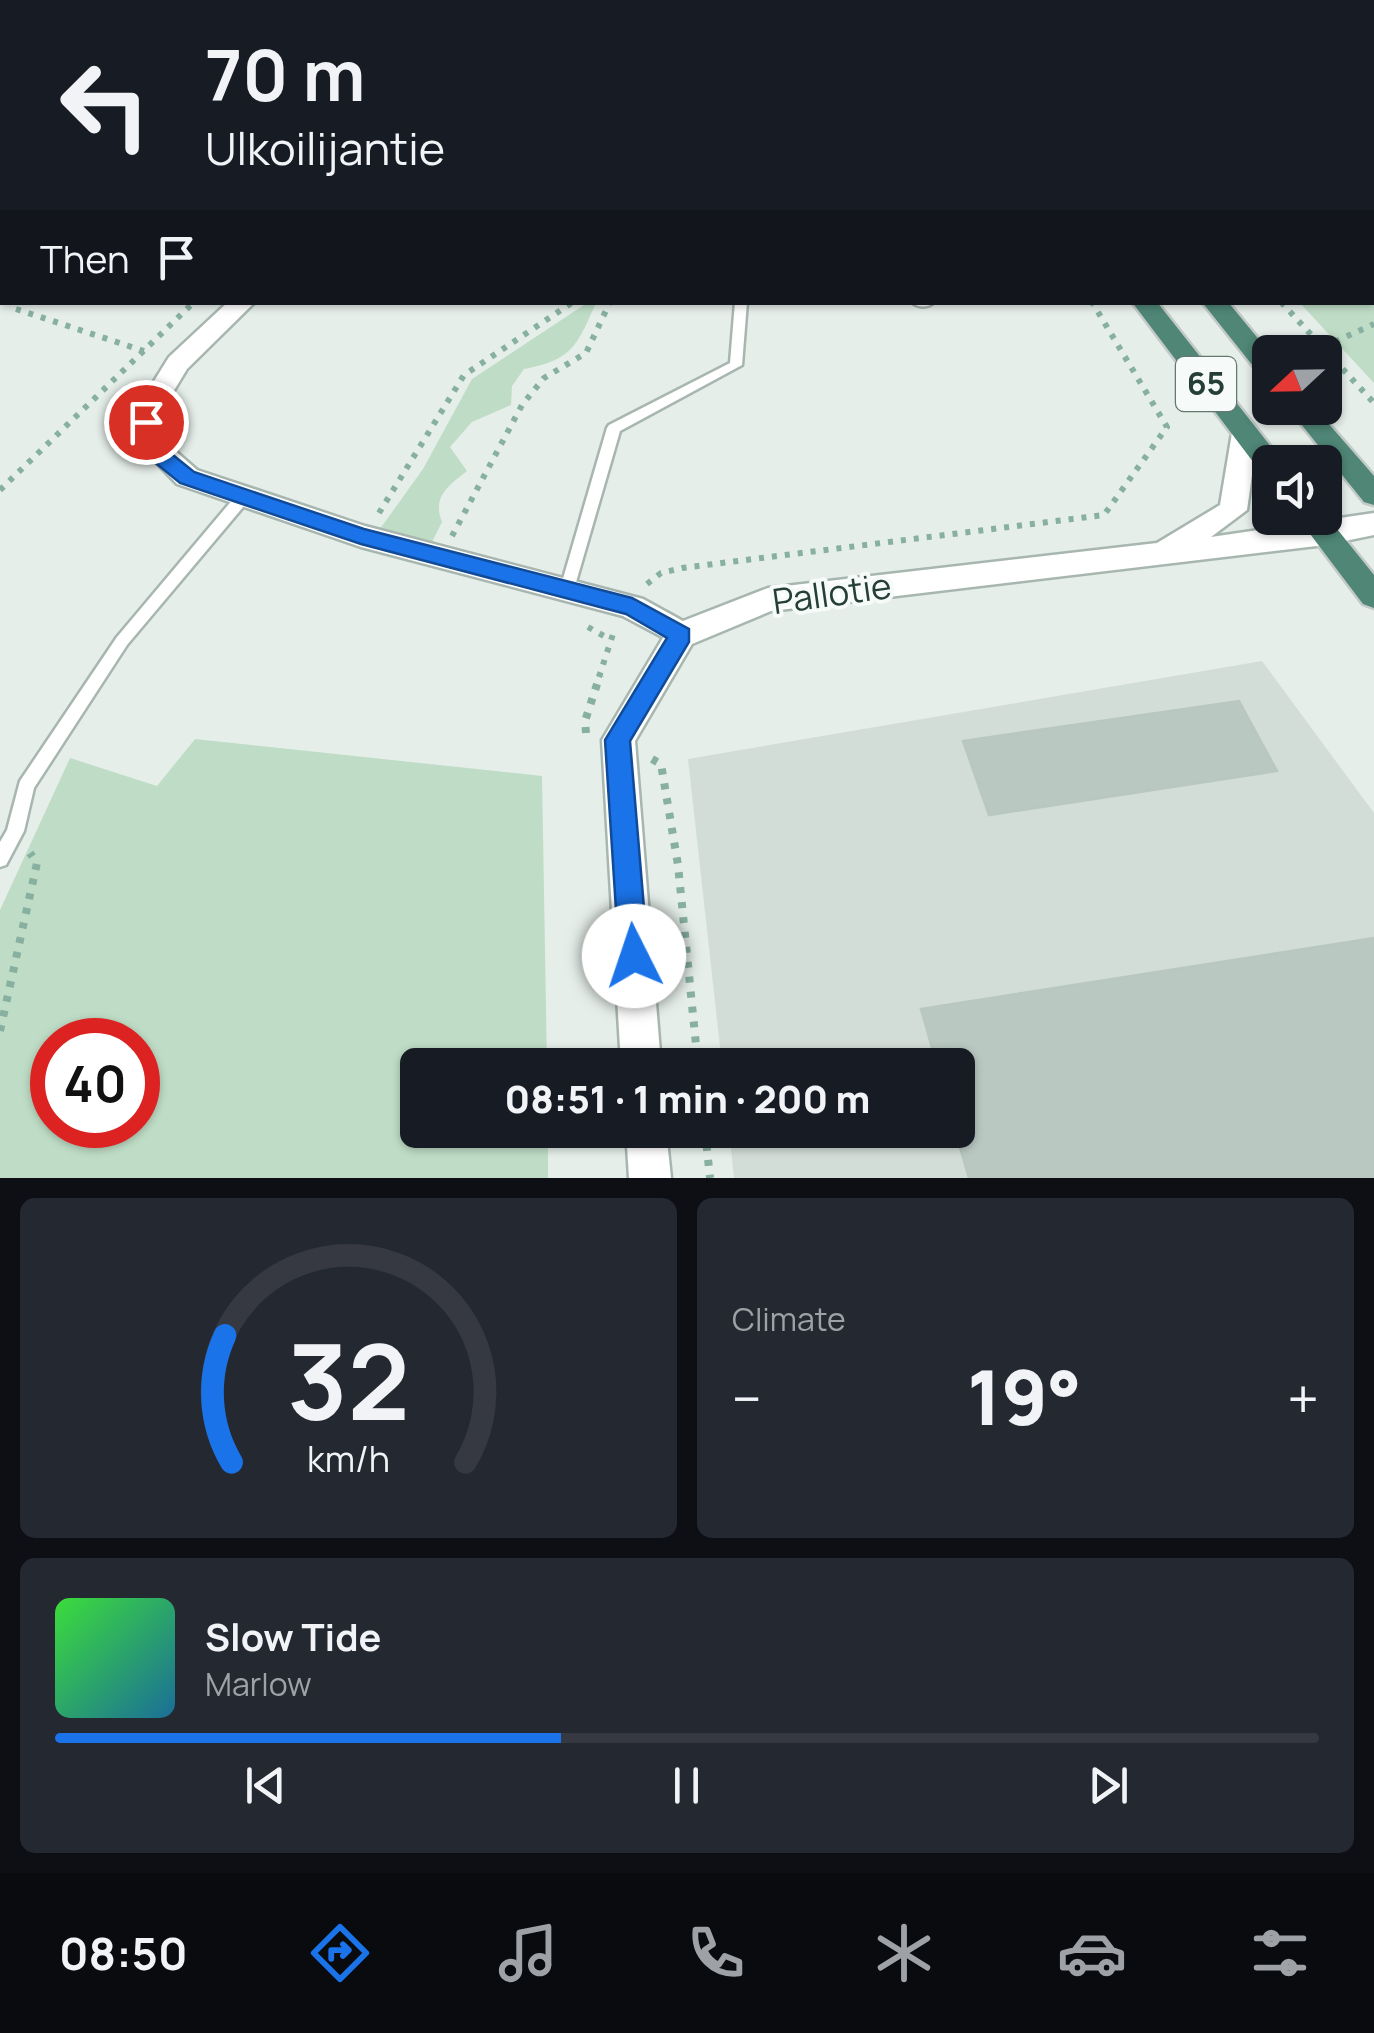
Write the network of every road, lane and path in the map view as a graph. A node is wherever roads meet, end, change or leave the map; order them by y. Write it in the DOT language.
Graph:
graph roads {
  1 [pos="191,305"];
  2 [pos="240,305"];
  3 [pos="568,305"];
  4 [pos="609,305"];
  5 [pos="741,305"];
  6 [pos="1094,305"];
  7 [pos="1146,305"];
  8 [pos="1216,305"];
  9 [pos="1284,305"];
  10 [pos="16,308"];
  11 [pos="1374,324"];
  12 [pos="1311,335"];
  13 [pos="1342,338"];
  14 [pos="1252,348"];
  15 [pos="144,351"];
  16 [pos="1342,369"];
  17 [pos="1374,403"];
  18 [pos="1315,425"];
  19 [pos="1245,433"];
  20 [pos="1255,445"];
  21 [pos="0,490"];
  22 [pos="1374,495"];
  23 [pos="244,496"];
  24 [pos="1374,524"];
  25 [pos="1342,525"];
  26 [pos="1266,535"];
  27 [pos="1326,535"];
  28 [pos="361,536"];
  29 [pos="1161,553"];
  30 [pos="440,559"];
  31 [pos="566,589"];
  32 [pos="1374,596"];
  33 [pos="632,607"];
  34 [pos="681,635"];
  35 [pos="586,741"];
  36 [pos="15,831"];
  37 [pos="0,859"];
  38 [pos="678,865"];
  39 [pos="0,1031"];
  40 [pos="640,1048"];
  41 [pos="696,1048"];
  42 [pos="648,1148"];
  43 [pos="707,1148"];
  44 [pos="650,1178"];
  45 [pos="710,1178"];
  1 -- 15 [label="path"];
  2 -- 23 [label="street"];
  3 -- 28 [label="path"];
  4 -- 30 [label="path"];
  5 -- 31 [label="lane"];
  6 -- 33 [label="path"];
  7 -- 19 [label="highway, 65"];
  8 -- 14 [label="highway, 65"];
  9 -- 12 [label="path"];
  10 -- 15 [label="path"];
  11 -- 13 [label="path"];
  15 -- 21 [label="path"];
  16 -- 17 [label="path"];
  18 -- 22 [label="highway"];
  19 -- 20 [label="highway, 65"];
  19 -- 29 [label="street"];
  23 -- 28 [label="street"];
  23 -- 36 [label="lane"];
  24 -- 25 [label="street, Pallotie"];
  26 -- 29 [label="street, Pallotie"];
  27 -- 32 [label="highway"];
  28 -- 30 [label="street"];
  29 -- 34 [label="street, Pallotie"];
  30 -- 31 [label="street"];
  31 -- 33 [label="street"];
  33 -- 34 [label="street"];
  33 -- 35 [label="path"];
  34 -- 40 [label="street"];
  36 -- 37 [label="lane"];
  36 -- 39 [label="path"];
  38 -- 41 [label="path"];
  42 -- 44 [label="street"];
  43 -- 45 [label="path"];
}
